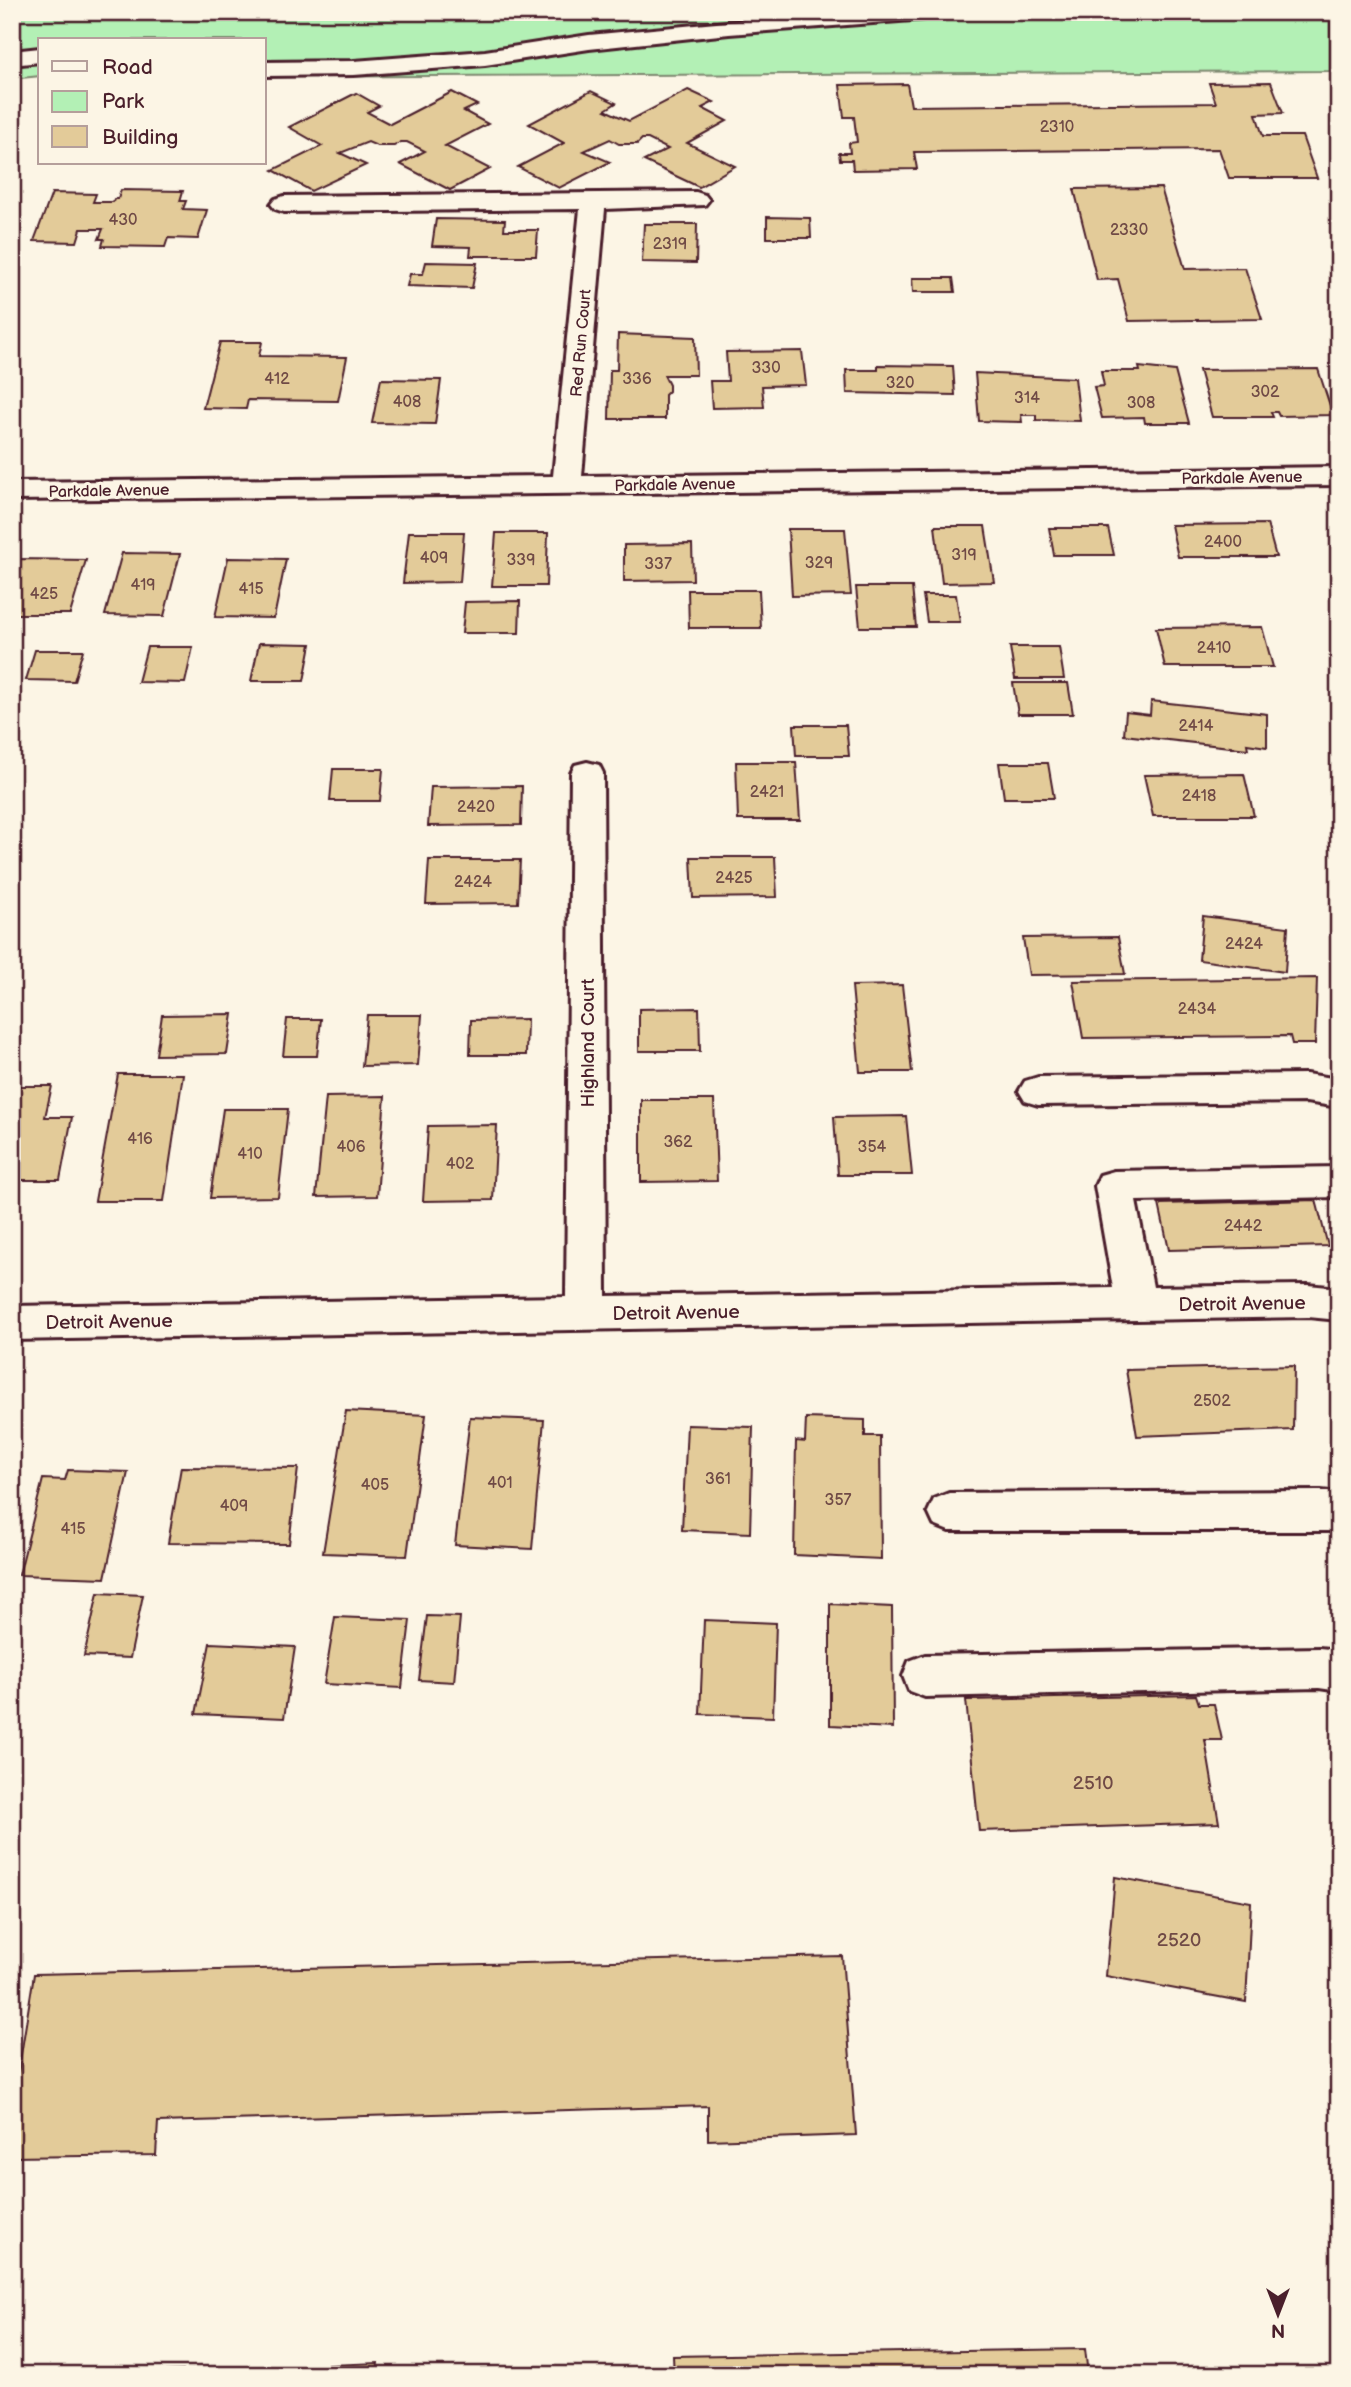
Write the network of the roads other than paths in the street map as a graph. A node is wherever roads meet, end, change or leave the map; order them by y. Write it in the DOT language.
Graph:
graph roads {
  1 [pos="926,12"];
  2 [pos="38,55"];
  3 [pos="12,58"];
  4 [pos="266,69"];
  5 [pos="696,200"];
  6 [pos="593,202"];
  7 [pos="284,204"];
  8 [pos="1339,476"];
  9 [pos="567,485"];
  10 [pos="12,491"];
  11 [pos="587,773"];
  12 [pos="1038,1091"];
  13 [pos="1339,1093"];
  14 [pos="1339,1182"];
  15 [pos="1136,1304"];
  16 [pos="1339,1304"];
  17 [pos="586,1313"];
  18 [pos="12,1323"];
  19 [pos="949,1512"];
  20 [pos="1339,1512"];
  21 [pos="1339,1671"];
  22 [pos="925,1676"];
  1 -- 4 [label="street"];
  2 -- 3 [label="street"];
  5 -- 6 [label="street"];
  6 -- 7 [label="street"];
  6 -- 9 [label="street, Red Run Court"];
  8 -- 9 [label="street, Parkdale Avenue"];
  9 -- 10 [label="street, Parkdale Avenue"];
  11 -- 17 [label="street, Highland Court"];
  12 -- 13 [label="street"];
  14 -- 15 [label="street"];
  15 -- 16 [label="street, Detroit Avenue"];
  15 -- 17 [label="street, Detroit Avenue"];
  17 -- 18 [label="street, Detroit Avenue"];
  19 -- 20 [label="street"];
  21 -- 22 [label="street"];
}
